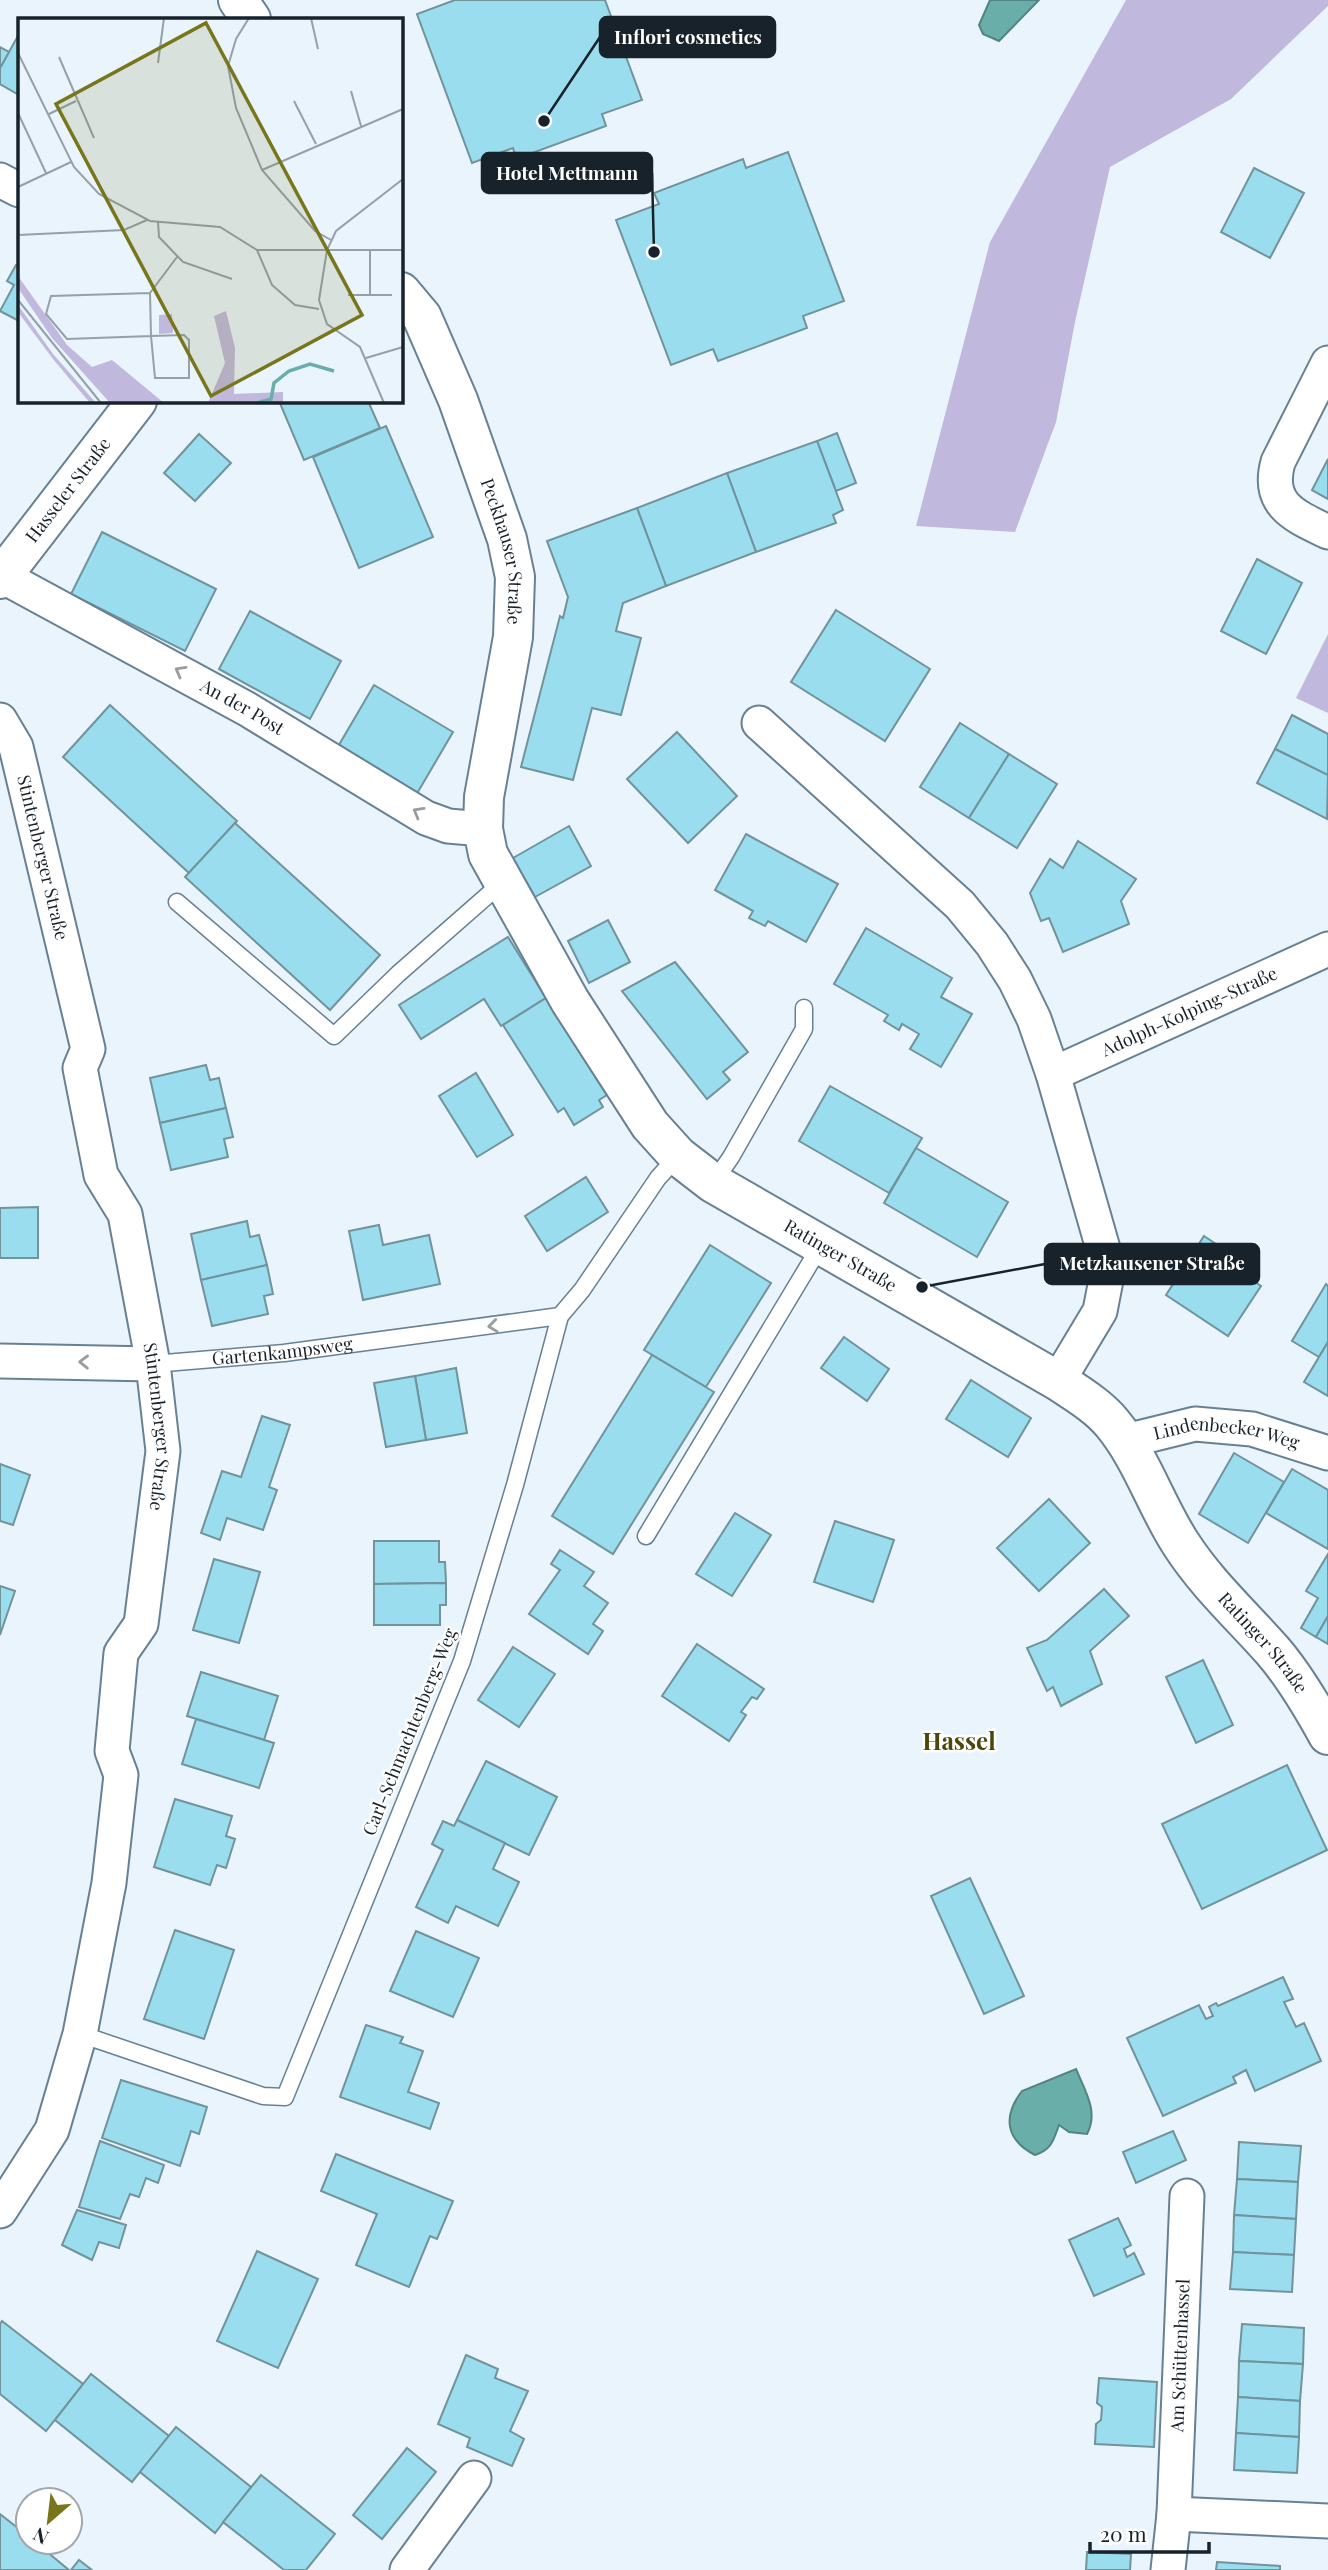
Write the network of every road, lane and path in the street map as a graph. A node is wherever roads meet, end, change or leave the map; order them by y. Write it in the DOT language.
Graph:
graph roads {
  1 [pos="238,0"];
  2 [pos="250,18"];
  3 [pos="0,180"];
  4 [pos="18,189"];
  5 [pos="402,293"];
  6 [pos="1328,363"];
  7 [pos="136,402"];
  8 [pos="1328,532"];
  9 [pos="1,577"];
  10 [pos="0,720"];
  11 [pos="759,723"];
  12 [pos="482,828"];
  13 [pos="504,881"];
  14 [pos="177,902"];
  15 [pos="1328,949"];
  16 [pos="804,1008"];
  17 [pos="1053,1074"];
  18 [pos="678,1156"];
  19 [pos="713,1183"];
  20 [pos="821,1245"];
  21 [pos="561,1316"];
  22 [pos="0,1361"];
  23 [pos="153,1363"];
  24 [pos="1058,1381"];
  25 [pos="1126,1441"];
  26 [pos="1328,1453"];
  27 [pos="646,1536"];
  28 [pos="1328,1735"];
  29 [pos="80,2034"];
  30 [pos="1187,2196"];
  31 [pos="0,2211"];
  32 [pos="474,2478"];
  33 [pos="1174,2514"];
  34 [pos="1328,2521"];
  35 [pos="407,2570"];
  36 [pos="1168,2570"];
  1 -- 2 [label="street"];
  3 -- 4 [label="street"];
  5 -- 12 [label="street, Peckhauser Straße"];
  6 -- 8 [label="street"];
  7 -- 9 [label="street, Hasseler Straße"];
  12 -- 9 [label="street, An der Post, one-way"];
  10 -- 23 [label="street, Stintenberger Straße"];
  11 -- 17 [label="street"];
  12 -- 13 [label="street, Ratinger Straße"];
  13 -- 14 [label="lane"];
  13 -- 18 [label="street, Ratinger Straße"];
  15 -- 17 [label="street, Adolph-Kolping-Straße"];
  16 -- 19 [label="lane"];
  17 -- 24 [label="street"];
  18 -- 19 [label="street, Ratinger Straße"];
  18 -- 21 [label="lane, Carl-Schmachtenberg-Weg"];
  19 -- 20 [label="street, Ratinger Straße"];
  20 -- 24 [label="street, Ratinger Straße"];
  20 -- 27 [label="lane"];
  21 -- 23 [label="lane, Gartenkampsweg, one-way"];
  21 -- 29 [label="lane, Carl-Schmachtenberg-Weg"];
  23 -- 22 [label="street, Gartenkampsweg, one-way"];
  23 -- 29 [label="street, Stintenberger Straße"];
  24 -- 25 [label="street, Ratinger Straße"];
  25 -- 26 [label="street, Lindenbecker Weg"];
  25 -- 28 [label="street, Ratinger Straße"];
  29 -- 31 [label="street, Stintenberger Straße"];
  30 -- 33 [label="street, Am Schüttenhassel"];
  32 -- 35 [label="street"];
  33 -- 34 [label="street"];
  33 -- 36 [label="street, Am Schüttenhassel"];
}
